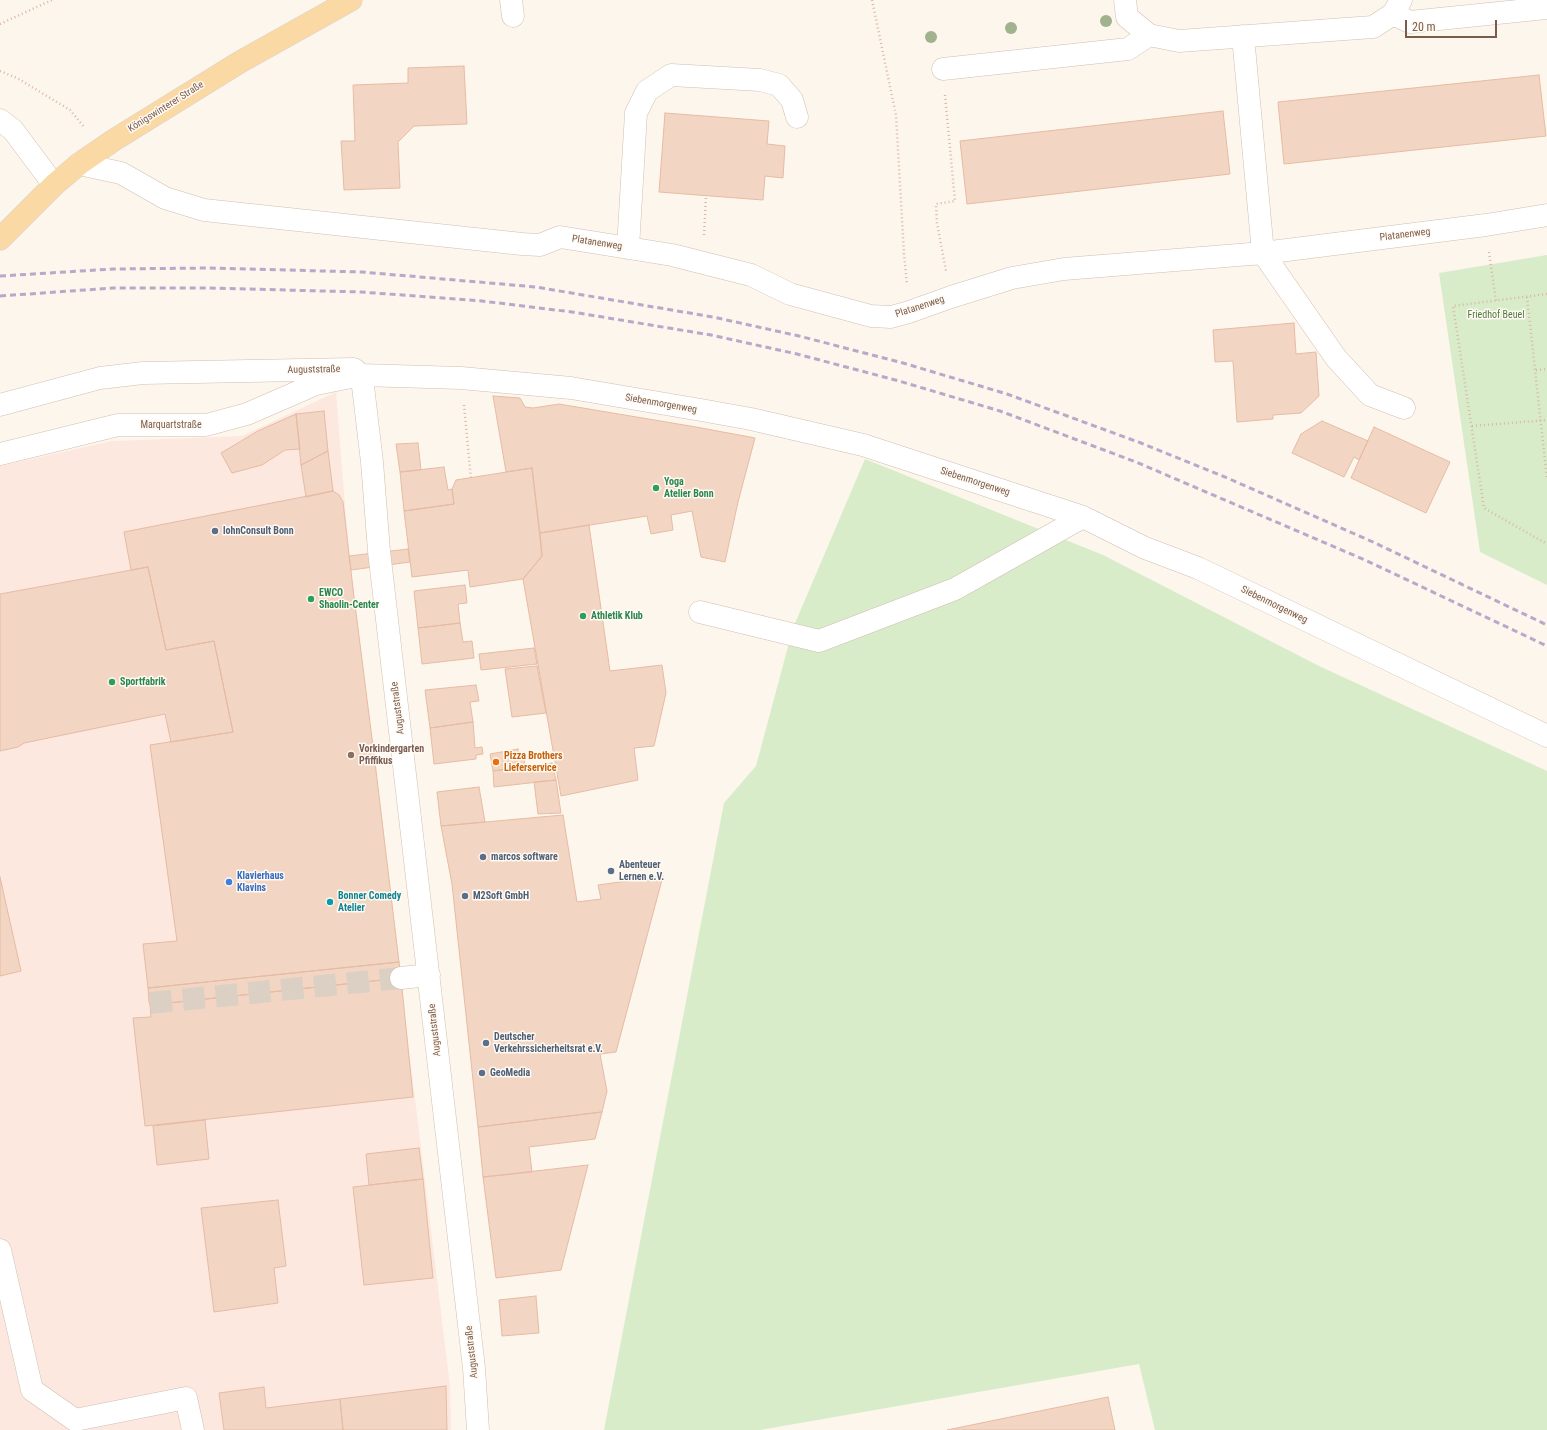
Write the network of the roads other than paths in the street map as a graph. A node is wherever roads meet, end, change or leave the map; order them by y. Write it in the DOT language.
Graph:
graph roads {
  1 [pos="351,0"];
  2 [pos="1125,0"];
  3 [pos="1397,7"];
  4 [pos="1547,8"];
  5 [pos="1148,35"];
  6 [pos="1243,36"];
  7 [pos="943,69"];
  8 [pos="797,117"];
  9 [pos="0,120"];
  10 [pos="79,164"];
  11 [pos="54,185"];
  12 [pos="1547,215"];
  13 [pos="0,239"];
  14 [pos="628,248"];
  15 [pos="1263,253"];
  16 [pos="361,375"];
  17 [pos="0,405"];
  18 [pos="1404,408"];
  19 [pos="0,454"];
  20 [pos="1083,517"];
  21 [pos="700,612"];
  22 [pos="1547,736"];
  23 [pos="429,975"];
  24 [pos="401,978"];
  25 [pos="0,1250"];
  26 [pos="193,1430"];
  27 [pos="478,1430"];
  1 -- 10 [label="main road, Königswinterer Straße"];
  2 -- 5 [label="street"];
  3 -- 4 [label="street"];
  3 -- 6 [label="street"];
  5 -- 6 [label="street"];
  5 -- 7 [label="street"];
  6 -- 15 [label="street"];
  8 -- 14 [label="street"];
  9 -- 11 [label="street"];
  10 -- 11 [label="main road, Königswinterer Straße"];
  10 -- 14 [label="street, Platanenweg"];
  11 -- 13 [label="main road, Königswinterer Straße"];
  12 -- 15 [label="street, Platanenweg"];
  14 -- 15 [label="street, Platanenweg"];
  15 -- 18 [label="street"];
  16 -- 17 [label="street, Auguststraße"];
  16 -- 19 [label="street, Marquartstraße"];
  16 -- 20 [label="street, Siebenmorgenweg"];
  16 -- 23 [label="street, Auguststraße"];
  20 -- 21 [label="street"];
  20 -- 22 [label="street, Siebenmorgenweg"];
  23 -- 24 [label="street"];
  23 -- 27 [label="street, Auguststraße"];
  25 -- 26 [label="street"];
}
